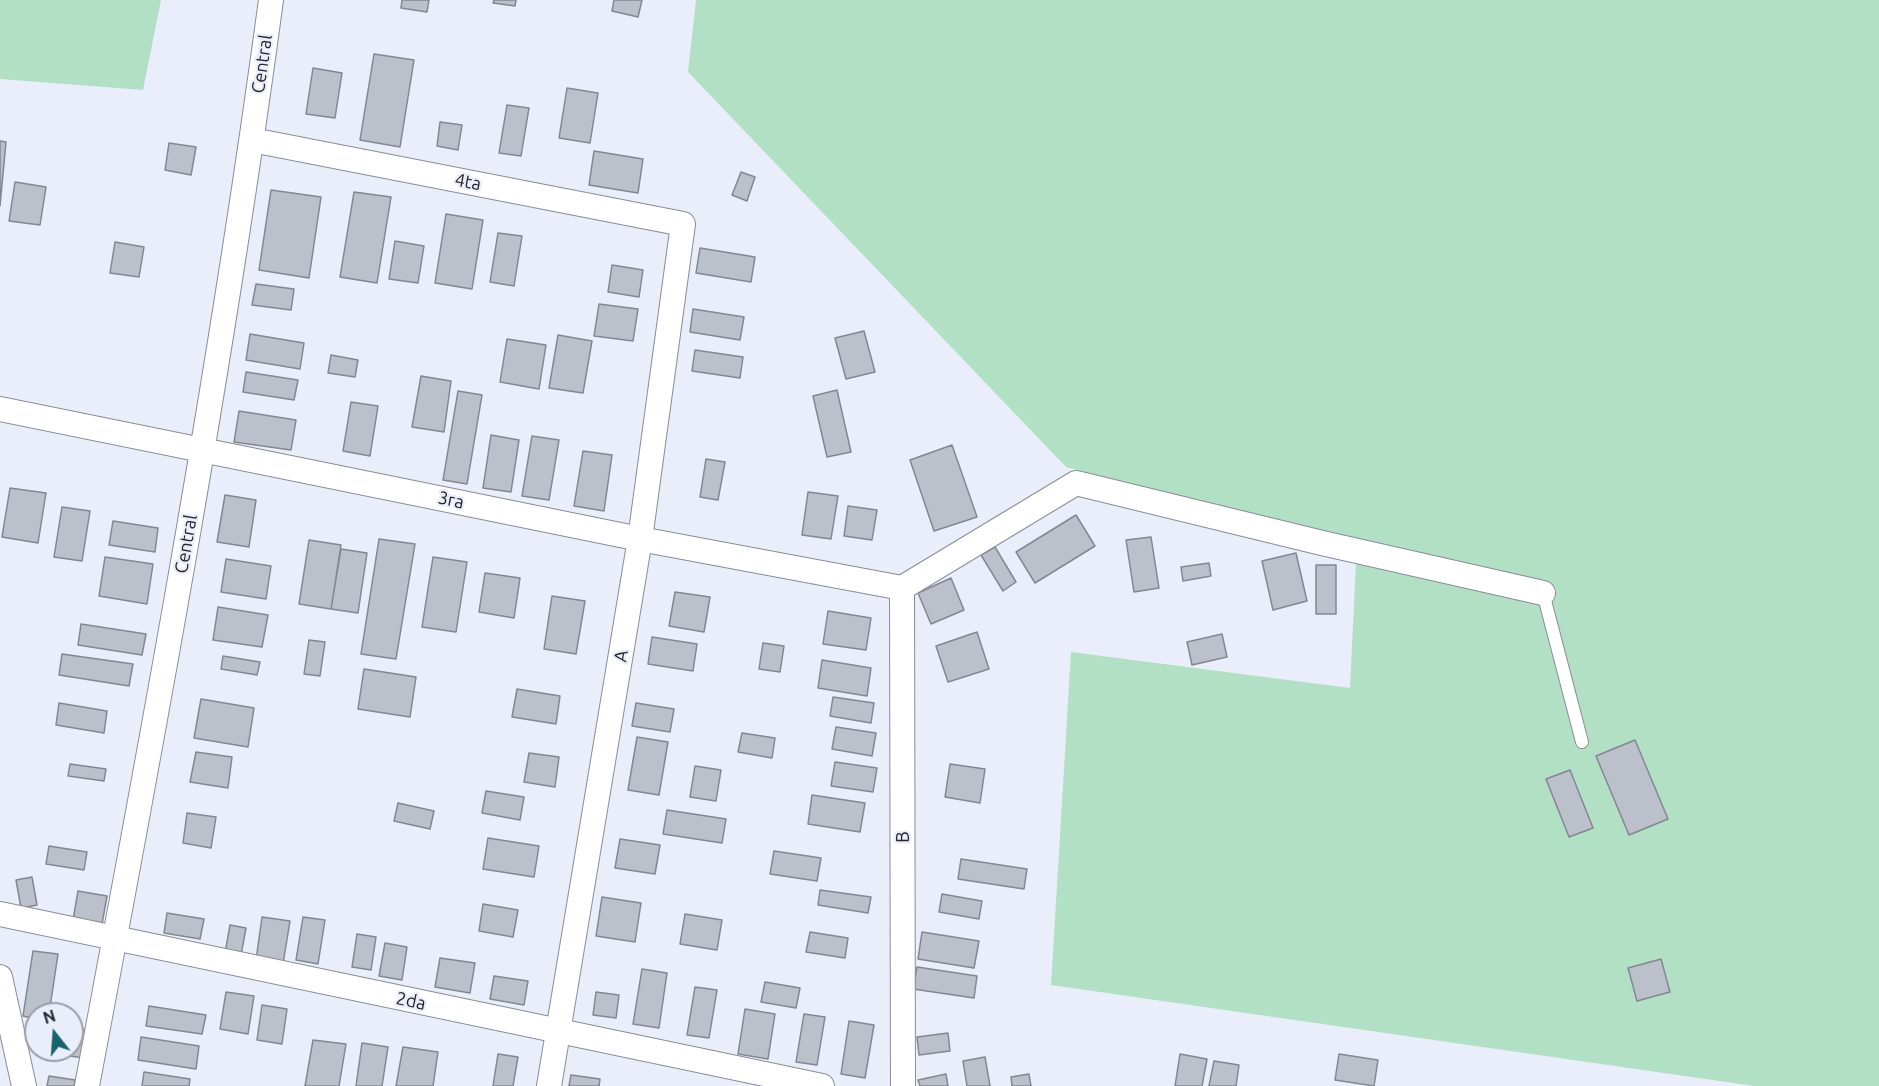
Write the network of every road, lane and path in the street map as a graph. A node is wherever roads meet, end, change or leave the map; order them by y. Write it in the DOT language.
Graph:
graph roads {
  1 [pos="271,0"];
  2 [pos="252,140"];
  3 [pos="683,224"];
  4 [pos="0,409"];
  5 [pos="203,449"];
  6 [pos="640,539"];
  7 [pos="902,588"];
  8 [pos="1543,593"];
  9 [pos="1582,742"];
  10 [pos="0,914"];
  11 [pos="115,940"];
  12 [pos="0,977"];
  13 [pos="559,1032"];
  14 [pos="24,1086"];
  15 [pos="87,1086"];
  16 [pos="549,1086"];
  17 [pos="822,1086"];
  18 [pos="903,1086"];
  1 -- 2 [label="street, Central"];
  2 -- 3 [label="street, 4ta"];
  2 -- 5 [label="street, Central"];
  3 -- 6 [label="street, A"];
  4 -- 5 [label="street, 3ra"];
  5 -- 6 [label="street, 3ra"];
  5 -- 11 [label="street, Central"];
  6 -- 7 [label="street, 3ra"];
  6 -- 13 [label="street, A"];
  7 -- 8 [label="street"];
  7 -- 18 [label="street, B"];
  8 -- 9 [label="lane"];
  10 -- 11 [label="street, 2da"];
  11 -- 13 [label="street, 2da"];
  11 -- 15 [label="street, Central"];
  12 -- 14 [label="street"];
  13 -- 16 [label="street, A"];
  13 -- 17 [label="street, 2da"];
}
